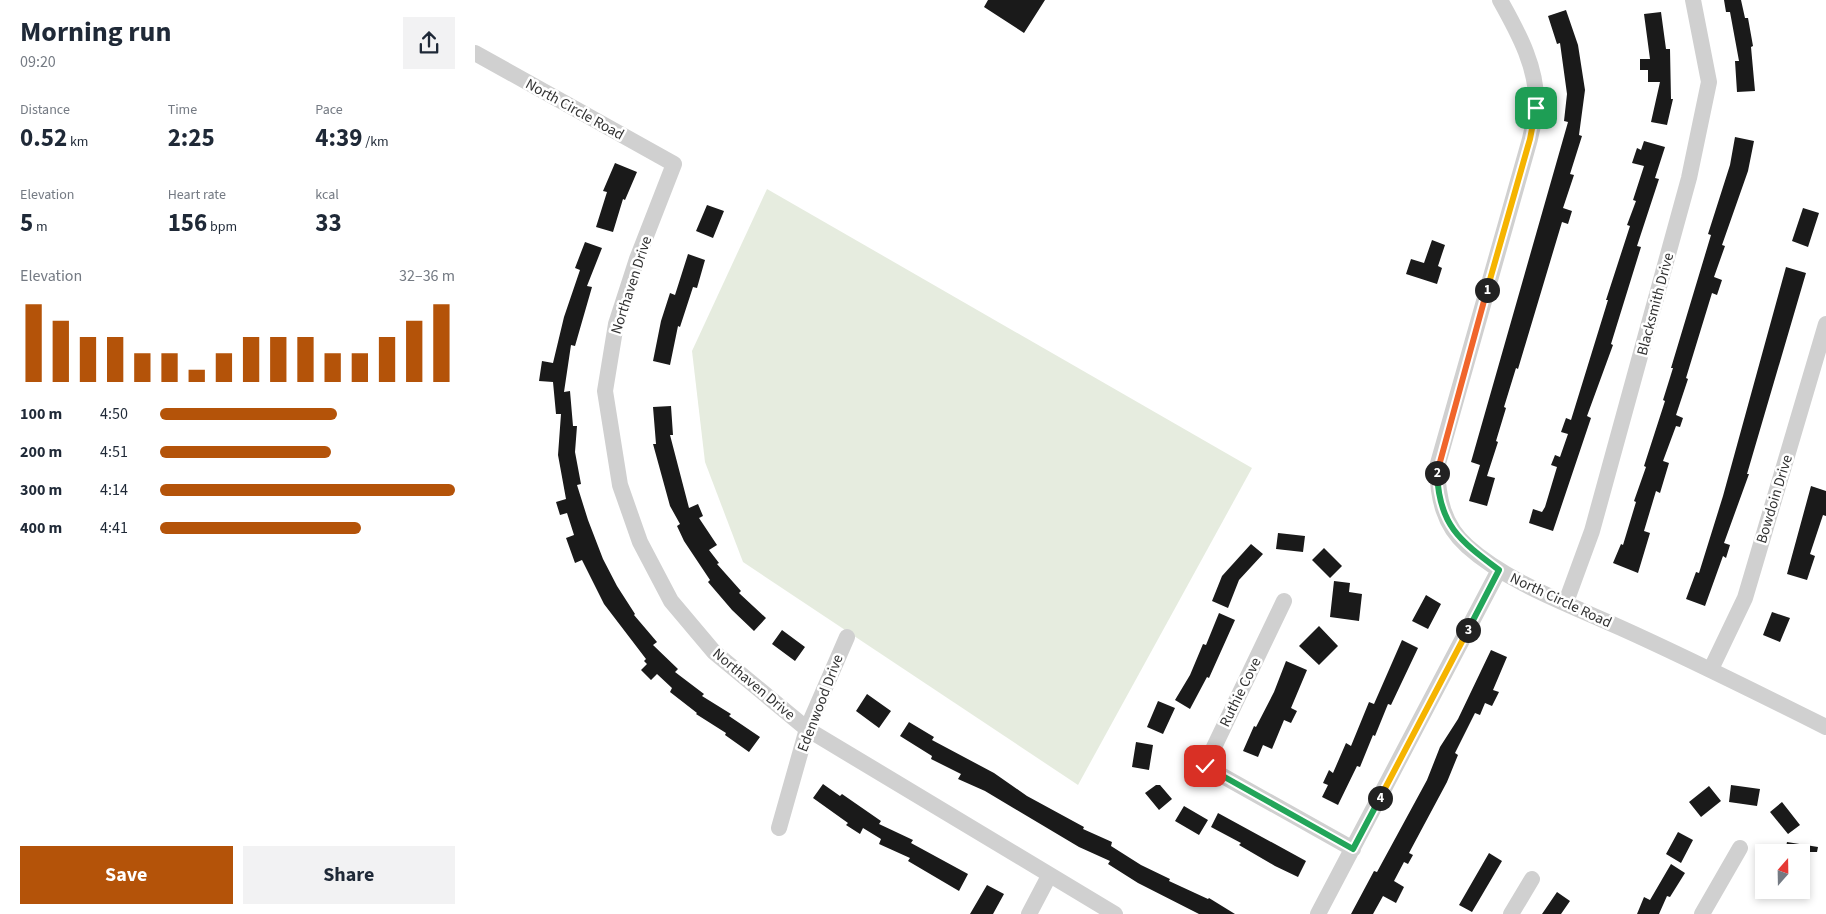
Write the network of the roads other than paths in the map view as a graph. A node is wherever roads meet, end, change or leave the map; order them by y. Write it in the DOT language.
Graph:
graph roads {
  1 [pos="1500,0"];
  2 [pos="1693,0"];
  3 [pos="475,53"];
  4 [pos="674,164"];
  5 [pos="1826,324"];
  6 [pos="1499,570"];
  7 [pos="1284,601"];
  8 [pos="1566,602"];
  9 [pos="847,637"];
  10 [pos="1711,669"];
  11 [pos="1826,728"];
  12 [pos="807,729"];
  13 [pos="779,828"];
  14 [pos="1740,848"];
  15 [pos="1353,849"];
  16 [pos="1049,876"];
  17 [pos="1532,879"];
  18 [pos="1029,914"];
  19 [pos="1115,914"];
  20 [pos="1317,914"];
  21 [pos="1511,914"];
  22 [pos="1702,914"];
  1 -- 6 [label="street, North Circle Road"];
  2 -- 8 [label="street, Blacksmith Drive"];
  3 -- 4 [label="street, North Circle Road"];
  4 -- 12 [label="street, Northaven Drive"];
  5 -- 10 [label="street, Bowdoin Drive"];
  6 -- 8 [label="street, North Circle Road"];
  6 -- 15 [label="street"];
  7 -- 15 [label="street, Ruthie Cove"];
  8 -- 10 [label="street, North Circle Road"];
  9 -- 12 [label="street, Edenwood Drive"];
  10 -- 11 [label="street, North Circle Road"];
  12 -- 13 [label="street, Edenwood Drive"];
  12 -- 16 [label="street, Northaven Drive"];
  14 -- 22 [label="street"];
  15 -- 20 [label="street"];
  16 -- 18 [label="street"];
  16 -- 19 [label="street, Northaven Drive"];
  17 -- 21 [label="street"];
}
